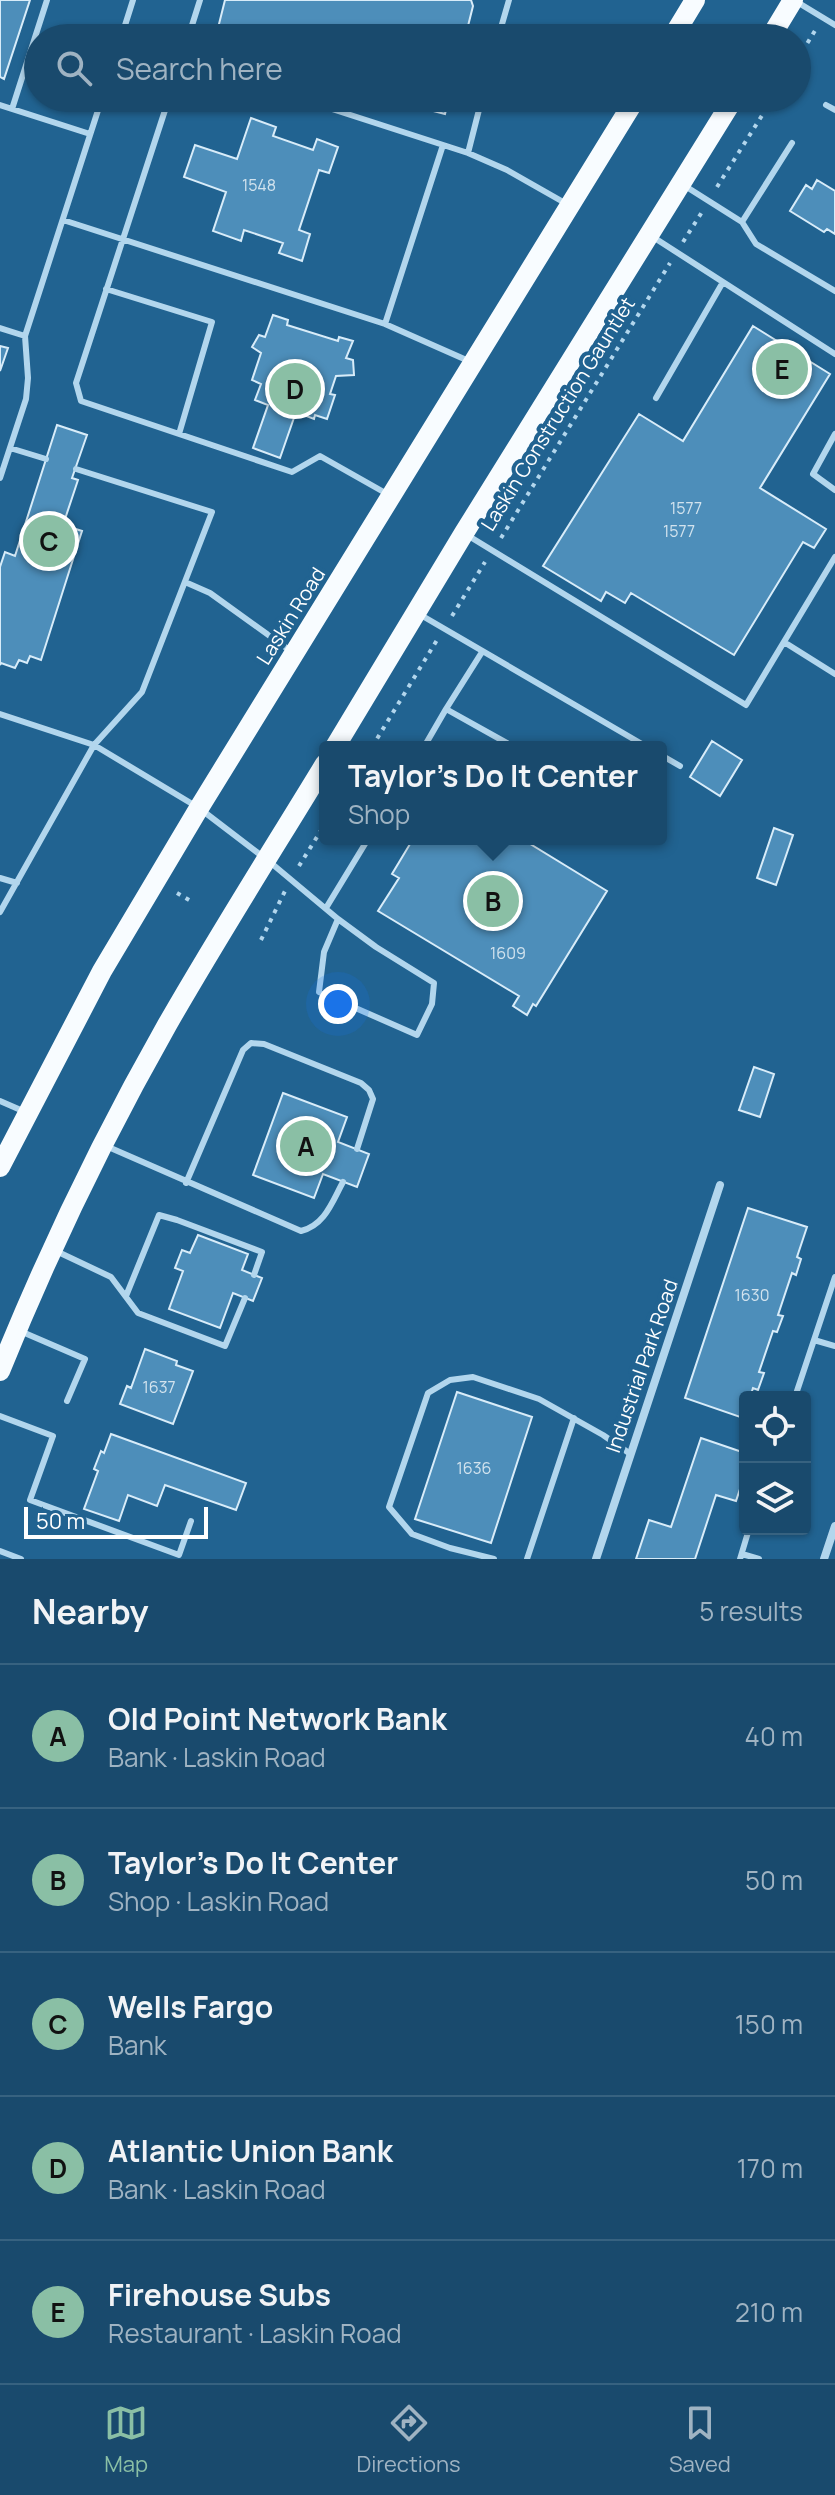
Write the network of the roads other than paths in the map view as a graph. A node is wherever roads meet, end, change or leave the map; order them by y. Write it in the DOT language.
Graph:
graph roads {
  1 [pos="47,0"];
  2 [pos="132,0"];
  3 [pos="200,0"];
  4 [pos="509,0"];
  5 [pos="695,0"];
  6 [pos="793,0"];
  7 [pos="39,24"];
  8 [pos="125,24"];
  9 [pos="192,24"];
  10 [pos="502,24"];
  11 [pos="680,24"];
  12 [pos="778,24"];
  13 [pos="835,25"];
  14 [pos="24,72"];
  15 [pos="0,105"];
  16 [pos="826,105"];
  17 [pos="12,109"];
  18 [pos="835,110"];
  19 [pos="97,112"];
  20 [pos="164,112"];
  21 [pos="341,112"];
  22 [pos="478,112"];
  23 [pos="627,112"];
  24 [pos="726,112"];
  25 [pos="90,134"];
  26 [pos="792,143"];
  27 [pos="443,145"];
  28 [pos="468,153"];
  29 [pos="682,184"];
  30 [pos="570,206"];
  31 [pos="63,220"];
  32 [pos="742,222"];
  33 [pos="650,235"];
  34 [pos="123,240"];
  35 [pos="723,282"];
  36 [pos="106,289"];
  37 [pos="835,291"];
  38 [pos="385,324"];
  39 [pos="0,328"];
  40 [pos="25,336"];
  41 [pos="835,354"];
  42 [pos="474,363"];
  43 [pos="656,398"];
  44 [pos="179,434"];
  45 [pos="835,434"];
  46 [pos="10,448"];
  47 [pos="46,459"];
  48 [pos="76,469"];
  49 [pos="0,478"];
  50 [pos="835,490"];
  51 [pos="392,497"];
  52 [pos="464,533"];
  53 [pos="835,557"];
  54 [pos="185,582"];
  55 [pos="416,612"];
  56 [pos="784,642"];
  57 [pos="482,652"];
  58 [pos="295,655"];
  59 [pos="835,674"];
  60 [pos="446,709"];
  61 [pos="0,714"];
  62 [pos="339,741"];
  63 [pos="427,741"];
  64 [pos="503,741"];
  65 [pos="637,741"];
  66 [pos="94,745"];
  67 [pos="667,758"];
  68 [pos="680,766"];
  69 [pos="319,773"];
  70 [pos="199,808"];
  71 [pos="364,845"];
  72 [pos="265,858"];
  73 [pos="0,878"];
  74 [pos="17,883"];
  75 [pos="326,908"];
  76 [pos="0,912"];
  77 [pos="338,919"];
  78 [pos="0,1101"];
  79 [pos="26,1113"];
  80 [pos="5,1142"];
  81 [pos="103,1145"];
  82 [pos="357,1149"];
  83 [pos="0,1167"];
  84 [pos="343,1182"];
  85 [pos="186,1183"];
  86 [pos="720,1185"];
  87 [pos="53,1249"];
  88 [pos="254,1275"];
  89 [pos="835,1277"];
  90 [pos="126,1296"];
  91 [pos="245,1298"];
  92 [pos="17,1329"];
  93 [pos="814,1340"];
  94 [pos="835,1346"];
  95 [pos="0,1371"];
  96 [pos="797,1391"];
  97 [pos="67,1401"];
  98 [pos="0,1416"];
  99 [pos="574,1418"];
  100 [pos="629,1453"];
  101 [pos="191,1521"];
  102 [pos="835,1526"];
  103 [pos="747,1535"];
  104 [pos="0,1551"];
  105 [pos="741,1556"];
  106 [pos="21,1559"];
  107 [pos="494,1559"];
  108 [pos="527,1559"];
  109 [pos="596,1559"];
  110 [pos="759,1559"];
  111 [pos="824,1559"];
  1 -- 7 [label="lane"];
  2 -- 8 [label="lane"];
  3 -- 9 [label="lane"];
  4 -- 10 [label="lane"];
  5 -- 11 [label="main road"];
  6 -- 12 [label="main road"];
  6 -- 13 [label="lane"];
  14 -- 17 [label="lane"];
  15 -- 17 [label="lane"];
  16 -- 18 [label="lane"];
  17 -- 25 [label="lane"];
  19 -- 25 [label="lane"];
  20 -- 34 [label="lane"];
  21 -- 27 [label="lane"];
  22 -- 28 [label="lane"];
  23 -- 30 [label="main road, Laskin Road"];
  24 -- 29 [label="main road"];
  25 -- 31 [label="lane"];
  26 -- 32 [label="lane"];
  27 -- 28 [label="lane"];
  27 -- 38 [label="lane"];
  28 -- 30 [label="lane"];
  29 -- 32 [label="lane"];
  29 -- 33 [label="main road"];
  30 -- 42 [label="main road, Laskin Road"];
  31 -- 34 [label="lane"];
  31 -- 40 [label="lane"];
  32 -- 37 [label="lane"];
  33 -- 35 [label="lane"];
  33 -- 52 [label="main road"];
  34 -- 36 [label="lane"];
  34 -- 38 [label="lane"];
  35 -- 41 [label="lane"];
  35 -- 43 [label="lane"];
  36 -- 44 [label="lane"];
  36 -- 44 [label="lane"];
  38 -- 42 [label="lane"];
  39 -- 40 [label="lane"];
  40 -- 46 [label="lane"];
  42 -- 51 [label="main road, Laskin Road"];
  44 -- 51 [label="lane"];
  45 -- 50 [label="lane"];
  46 -- 47 [label="lane"];
  46 -- 49 [label="lane"];
  48 -- 54 [label="lane"];
  51 -- 58 [label="main road, Laskin Road"];
  52 -- 55 [label="main road"];
  52 -- 56 [label="lane"];
  53 -- 56 [label="lane"];
  54 -- 58 [label="lane"];
  54 -- 66 [label="lane"];
  55 -- 57 [label="lane"];
  55 -- 62 [label="main road"];
  56 -- 59 [label="lane"];
  57 -- 60 [label="lane"];
  57 -- 65 [label="lane"];
  58 -- 70 [label="main road, Laskin Road"];
  60 -- 63 [label="lane"];
  60 -- 64 [label="lane"];
  61 -- 66 [label="lane"];
  66 -- 70 [label="lane"];
  66 -- 74 [label="lane"];
  67 -- 68 [label="lane"];
  69 -- 72 [label="main road"];
  70 -- 72 [label="lane"];
  70 -- 79 [label="main road, Laskin Road"];
  71 -- 75 [label="lane"];
  72 -- 75 [label="lane"];
  72 -- 81 [label="main road"];
  73 -- 74 [label="lane"];
  74 -- 76 [label="lane"];
  75 -- 77 [label="lane"];
  77 -- 77 [label="lane"];
  78 -- 79 [label="lane"];
  79 -- 80 [label="main road, Laskin Road"];
  80 -- 83 [label="main road, Laskin Road"];
  81 -- 85 [label="lane"];
  81 -- 87 [label="main road"];
  82 -- 85 [label="lane"];
  84 -- 85 [label="lane"];
  86 -- 100 [label="street, Industrial Park Road"];
  87 -- 90 [label="lane"];
  87 -- 92 [label="main road"];
  88 -- 90 [label="lane"];
  89 -- 93 [label="lane"];
  90 -- 91 [label="lane"];
  92 -- 95 [label="main road"];
  92 -- 97 [label="lane"];
  93 -- 94 [label="lane"];
  93 -- 96 [label="lane"];
  98 -- 101 [label="lane"];
  99 -- 100 [label="lane"];
  99 -- 107 [label="lane"];
  99 -- 108 [label="lane"];
  100 -- 109 [label="street, Industrial Park Road"];
  102 -- 111 [label="street"];
  103 -- 105 [label="lane"];
  104 -- 106 [label="lane"];
  105 -- 110 [label="lane"];
}
